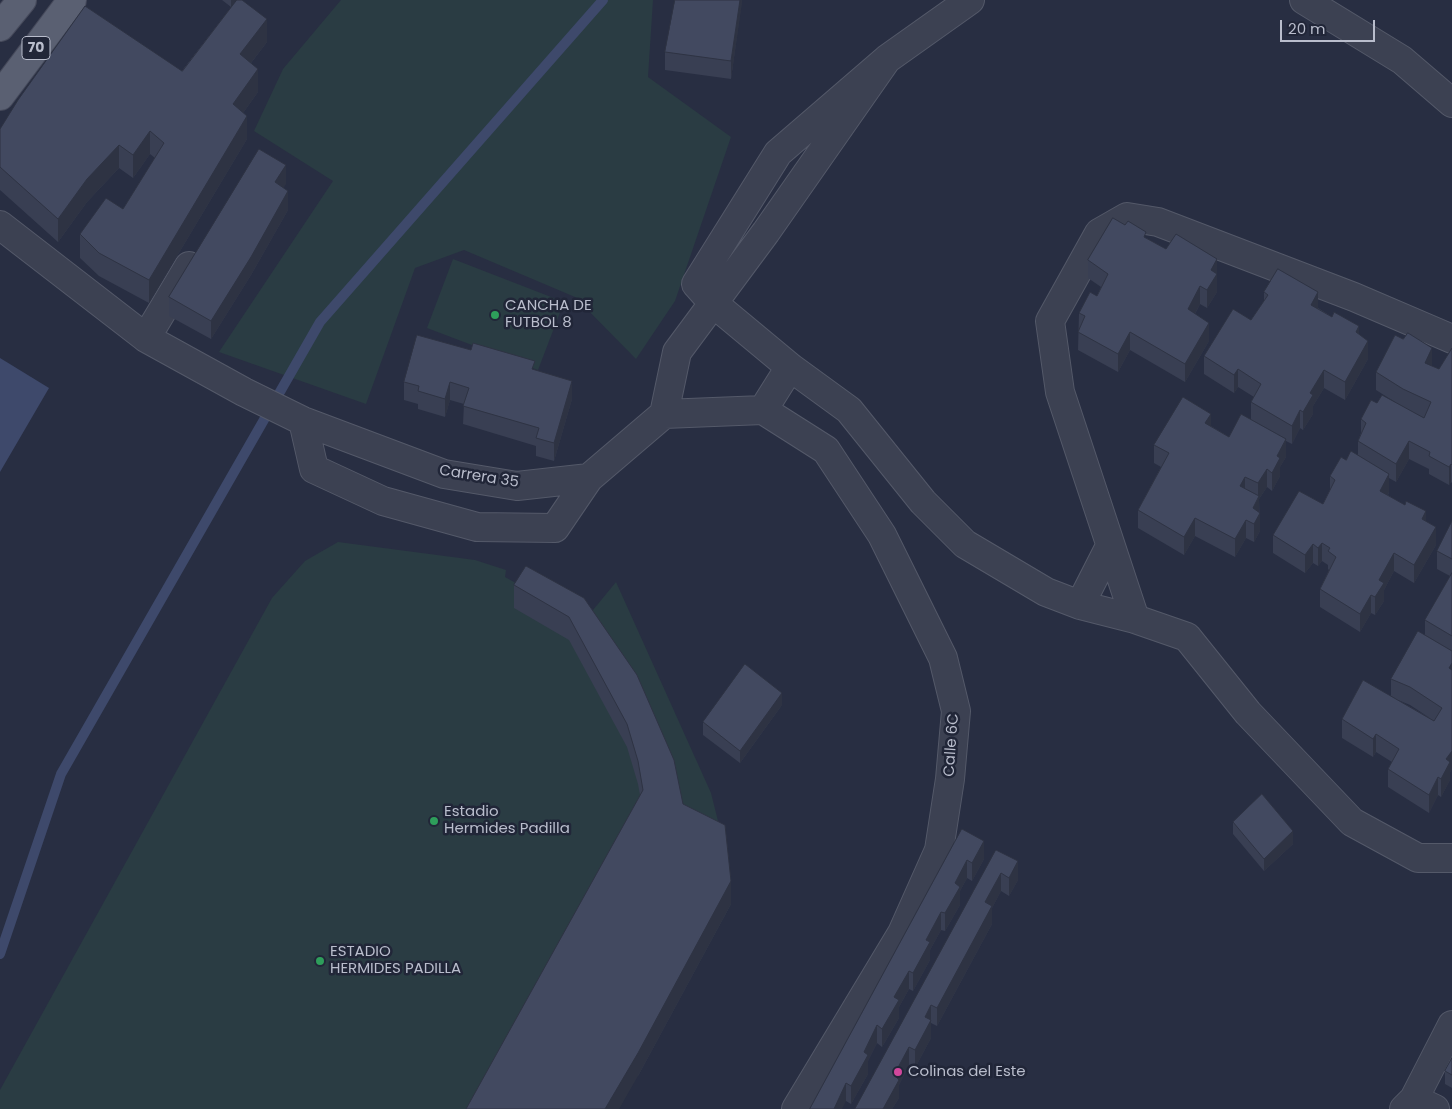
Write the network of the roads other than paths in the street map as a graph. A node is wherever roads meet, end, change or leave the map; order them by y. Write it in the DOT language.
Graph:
graph roads {
  1 [pos="22,0"];
  2 [pos="72,0"];
  3 [pos="970,0"];
  4 [pos="1304,0"];
  5 [pos="0,28"];
  6 [pos="0,96"];
  7 [pos="1452,103"];
  8 [pos="0,225"];
  9 [pos="201,246"];
  10 [pos="713,303"];
  11 [pos="146,338"];
  12 [pos="1452,339"];
  13 [pos="790,367"];
  14 [pos="763,410"];
  15 [pos="664,414"];
  16 [pos="293,416"];
  17 [pos="589,478"];
  18 [pos="1110,546"];
  19 [pos="1080,605"];
  20 [pos="1135,619"];
  21 [pos="1452,858"];
  22 [pos="1452,1025"];
  23 [pos="1417,1106"];
  24 [pos="796,1109"];
  1 -- 5 [label="main road"];
  2 -- 6 [label="main road, 70"];
  3 -- 10 [label="street"];
  4 -- 7 [label="street"];
  8 -- 11 [label="street, Carrera 35"];
  9 -- 11 [label="street"];
  10 -- 13 [label="street"];
  10 -- 15 [label="street"];
  11 -- 16 [label="street, Carrera 35"];
  12 -- 18 [label="street"];
  13 -- 14 [label="street"];
  13 -- 19 [label="street"];
  14 -- 15 [label="street"];
  14 -- 24 [label="street, Calle 6C"];
  15 -- 17 [label="street"];
  16 -- 17 [label="street, Carrera 35"];
  16 -- 17 [label="street"];
  18 -- 19 [label="street"];
  18 -- 20 [label="street"];
  19 -- 20 [label="street"];
  20 -- 21 [label="street"];
  22 -- 23 [label="street"];
}
